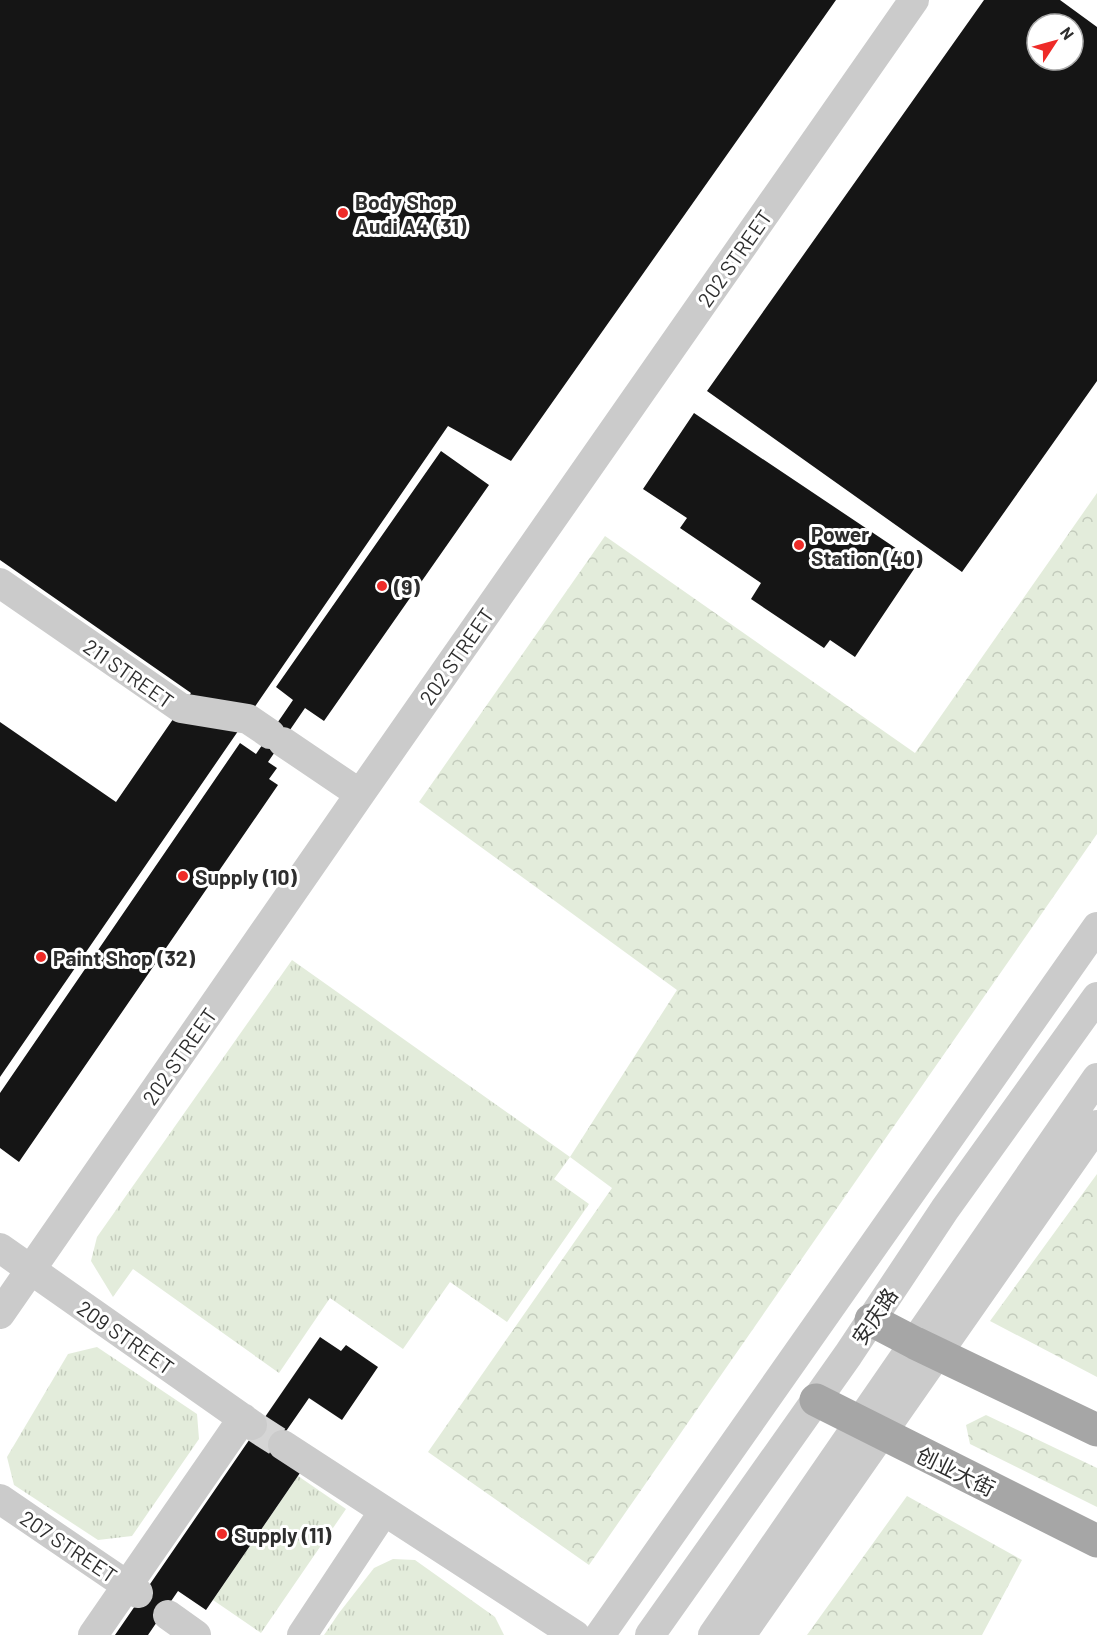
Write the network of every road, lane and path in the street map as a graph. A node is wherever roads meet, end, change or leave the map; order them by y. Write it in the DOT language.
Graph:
graph roads {
  1 [pos="914,0"];
  2 [pos="0,583"];
  3 [pos="360,794"];
  4 [pos="1097,927"];
  5 [pos="1097,997"];
  6 [pos="1097,1078"];
  7 [pos="1097,1125"];
  8 [pos="0,1248"];
  9 [pos="31,1270"];
  10 [pos="0,1314"];
  11 [pos="871,1320"];
  12 [pos="812,1332"];
  13 [pos="926,1348"];
  14 [pos="848,1355"];
  15 [pos="816,1400"];
  16 [pos="870,1428"];
  17 [pos="1097,1430"];
  18 [pos="283,1445"];
  19 [pos="0,1499"];
  20 [pos="384,1511"];
  21 [pos="1097,1541"];
  22 [pos="132,1589"];
  23 [pos="168,1615"];
  24 [pos="93,1635"];
  25 [pos="196,1635"];
  26 [pos="302,1635"];
  27 [pos="575,1635"];
  28 [pos="600,1635"];
  29 [pos="650,1635"];
  30 [pos="713,1635"];
  31 [pos="741,1635"];
  1 -- 3 [label="street, 202 STREET"];
  2 -- 3 [label="street, 211 STREET"];
  3 -- 9 [label="street, 202 STREET"];
  4 -- 12 [label="street"];
  5 -- 11 [label="street, 安庆路"];
  6 -- 13 [label="street"];
  7 -- 13 [label="street"];
  8 -- 9 [label="street, 209 STREET"];
  9 -- 10 [label="street, 202 STREET"];
  9 -- 22 [label="street, 209 STREET"];
  11 -- 13 [label="main road"];
  11 -- 14 [label="street, 安庆路"];
  12 -- 14 [label="street"];
  12 -- 28 [label="street"];
  13 -- 16 [label="street"];
  13 -- 17 [label="main road"];
  14 -- 15 [label="street, 安庆路"];
  15 -- 16 [label="main road, 创业大街"];
  15 -- 29 [label="street, 安庆路"];
  16 -- 21 [label="main road, 创业大街"];
  16 -- 30 [label="street"];
  16 -- 31 [label="street"];
  18 -- 20 [label="street"];
  19 -- 22 [label="street, 207 STREET"];
  20 -- 26 [label="street"];
  20 -- 27 [label="street"];
  22 -- 24 [label="street"];
  23 -- 25 [label="street"];
}
